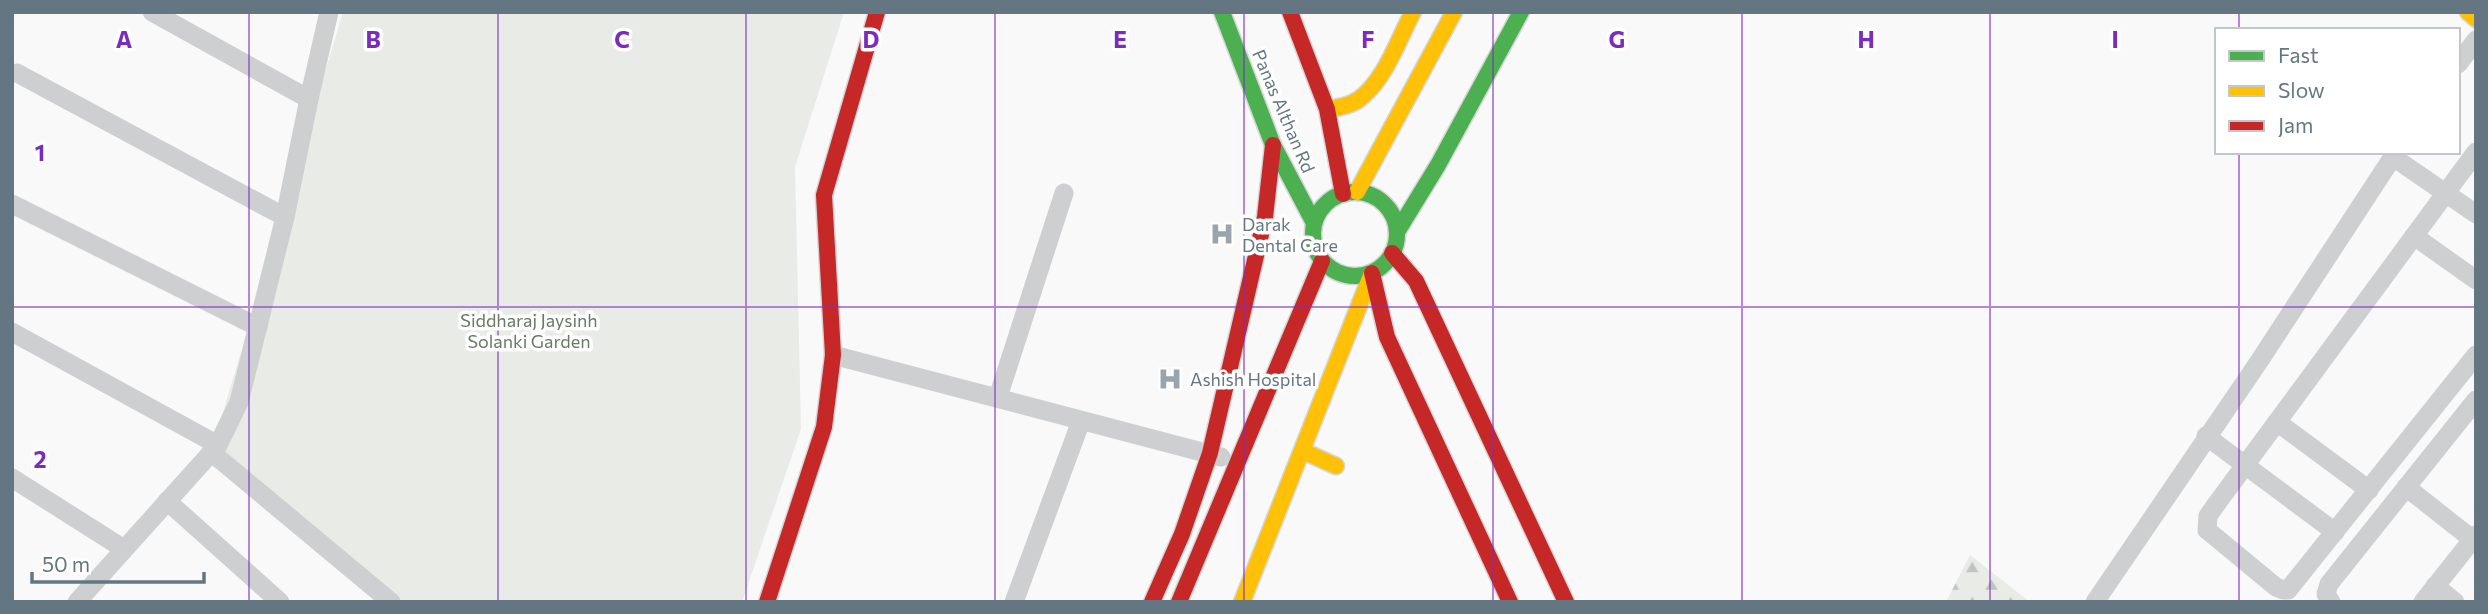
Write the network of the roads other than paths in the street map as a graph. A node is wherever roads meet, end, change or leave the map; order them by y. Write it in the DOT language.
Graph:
graph roads {
  1 [pos="152,12"];
  2 [pos="329,12"];
  3 [pos="877,12"];
  4 [pos="1222,12"];
  5 [pos="1290,12"];
  6 [pos="1413,12"];
  7 [pos="1454,12"];
  8 [pos="1521,12"];
  9 [pos="2468,12"];
  10 [pos="2476,19"];
  11 [pos="2476,40"];
  12 [pos="2460,61"];
  13 [pos="17,73"];
  14 [pos="309,99"];
  15 [pos="1327,109"];
  16 [pos="1273,145"];
  17 [pos="2476,152"];
  18 [pos="2394,155"];
  19 [pos="1064,193"];
  20 [pos="1350,193"];
  21 [pos="2446,193"];
  22 [pos="12,204"];
  23 [pos="2476,214"];
  24 [pos="285,217"];
  25 [pos="1314,223"];
  26 [pos="1397,232"];
  27 [pos="2414,236"];
  28 [pos="1392,253"];
  29 [pos="1322,261"];
  30 [pos="1372,273"];
  31 [pos="2476,280"];
  32 [pos="258,327"];
  33 [pos="12,332"];
  34 [pos="833,355"];
  35 [pos="2476,355"];
  36 [pos="998,397"];
  37 [pos="2476,400"];
  38 [pos="1081,421"];
  39 [pos="2277,422"];
  40 [pos="2206,436"];
  41 [pos="215,449"];
  42 [pos="1303,452"];
  43 [pos="1209,453"];
  44 [pos="1238,462"];
  45 [pos="2245,465"];
  46 [pos="1336,466"];
  47 [pos="12,478"];
  48 [pos="2406,487"];
  49 [pos="2369,490"];
  50 [pos="167,501"];
  51 [pos="2335,532"];
  52 [pos="1181,534"];
  53 [pos="2474,537"];
  54 [pos="1204,542"];
  55 [pos="124,549"];
  56 [pos="2435,586"];
  57 [pos="89,598"];
  58 [pos="281,602"];
  59 [pos="391,602"];
  60 [pos="767,602"];
  61 [pos="1014,602"];
  62 [pos="1153,602"];
  63 [pos="1179,602"];
  64 [pos="1242,602"];
  65 [pos="1510,602"];
  66 [pos="1566,602"];
  67 [pos="2095,602"];
  68 [pos="2332,602"];
  69 [pos="2423,602"];
  70 [pos="2455,602"];
  1 -- 14 [label="street"];
  2 -- 14 [label="street"];
  3 -- 34 [label="main road"];
  4 -- 16 [label="main road, Panas Althan Rd"];
  5 -- 15 [label="main road, Panas Althan Rd"];
  6 -- 15 [label="main road"];
  7 -- 20 [label="main road"];
  8 -- 26 [label="main road"];
  9 -- 10 [label="main road"];
  11 -- 12 [label="street"];
  13 -- 24 [label="street"];
  14 -- 24 [label="street"];
  15 -- 20 [label="main road, Panas Althan Rd"];
  16 -- 25 [label="main road, Panas Althan Rd"];
  16 -- 43 [label="main road"];
  17 -- 21 [label="street"];
  18 -- 21 [label="street"];
  18 -- 40 [label="street"];
  19 -- 36 [label="street"];
  20 -- 25 [label="main road"];
  20 -- 26 [label="main road"];
  21 -- 23 [label="street"];
  21 -- 27 [label="street"];
  22 -- 32 [label="street"];
  24 -- 32 [label="street"];
  25 -- 29 [label="main road"];
  26 -- 28 [label="main road"];
  27 -- 31 [label="street"];
  27 -- 39 [label="street"];
  28 -- 30 [label="main road"];
  28 -- 66 [label="main road"];
  29 -- 30 [label="main road"];
  29 -- 44 [label="main road"];
  30 -- 42 [label="main road"];
  30 -- 65 [label="main road"];
  32 -- 41 [label="street"];
  33 -- 41 [label="street"];
  34 -- 36 [label="street"];
  34 -- 60 [label="main road"];
  35 -- 49 [label="street"];
  36 -- 38 [label="street"];
  37 -- 48 [label="street"];
  38 -- 43 [label="street"];
  38 -- 61 [label="street"];
  39 -- 45 [label="street"];
  39 -- 49 [label="street"];
  40 -- 45 [label="street"];
  40 -- 67 [label="street"];
  41 -- 50 [label="street"];
  41 -- 59 [label="street"];
  42 -- 46 [label="main road"];
  42 -- 64 [label="main road"];
  43 -- 44 [label="street"];
  43 -- 52 [label="main road"];
  44 -- 54 [label="main road"];
  45 -- 51 [label="street"];
  45 -- 51 [label="street"];
  47 -- 55 [label="street"];
  48 -- 53 [label="street"];
  48 -- 68 [label="street"];
  49 -- 51 [label="street"];
  50 -- 55 [label="street"];
  50 -- 58 [label="street"];
  52 -- 54 [label="main road"];
  52 -- 62 [label="main road"];
  53 -- 56 [label="street"];
  54 -- 63 [label="main road"];
  55 -- 57 [label="street"];
  56 -- 69 [label="street"];
  56 -- 70 [label="street"];
}
